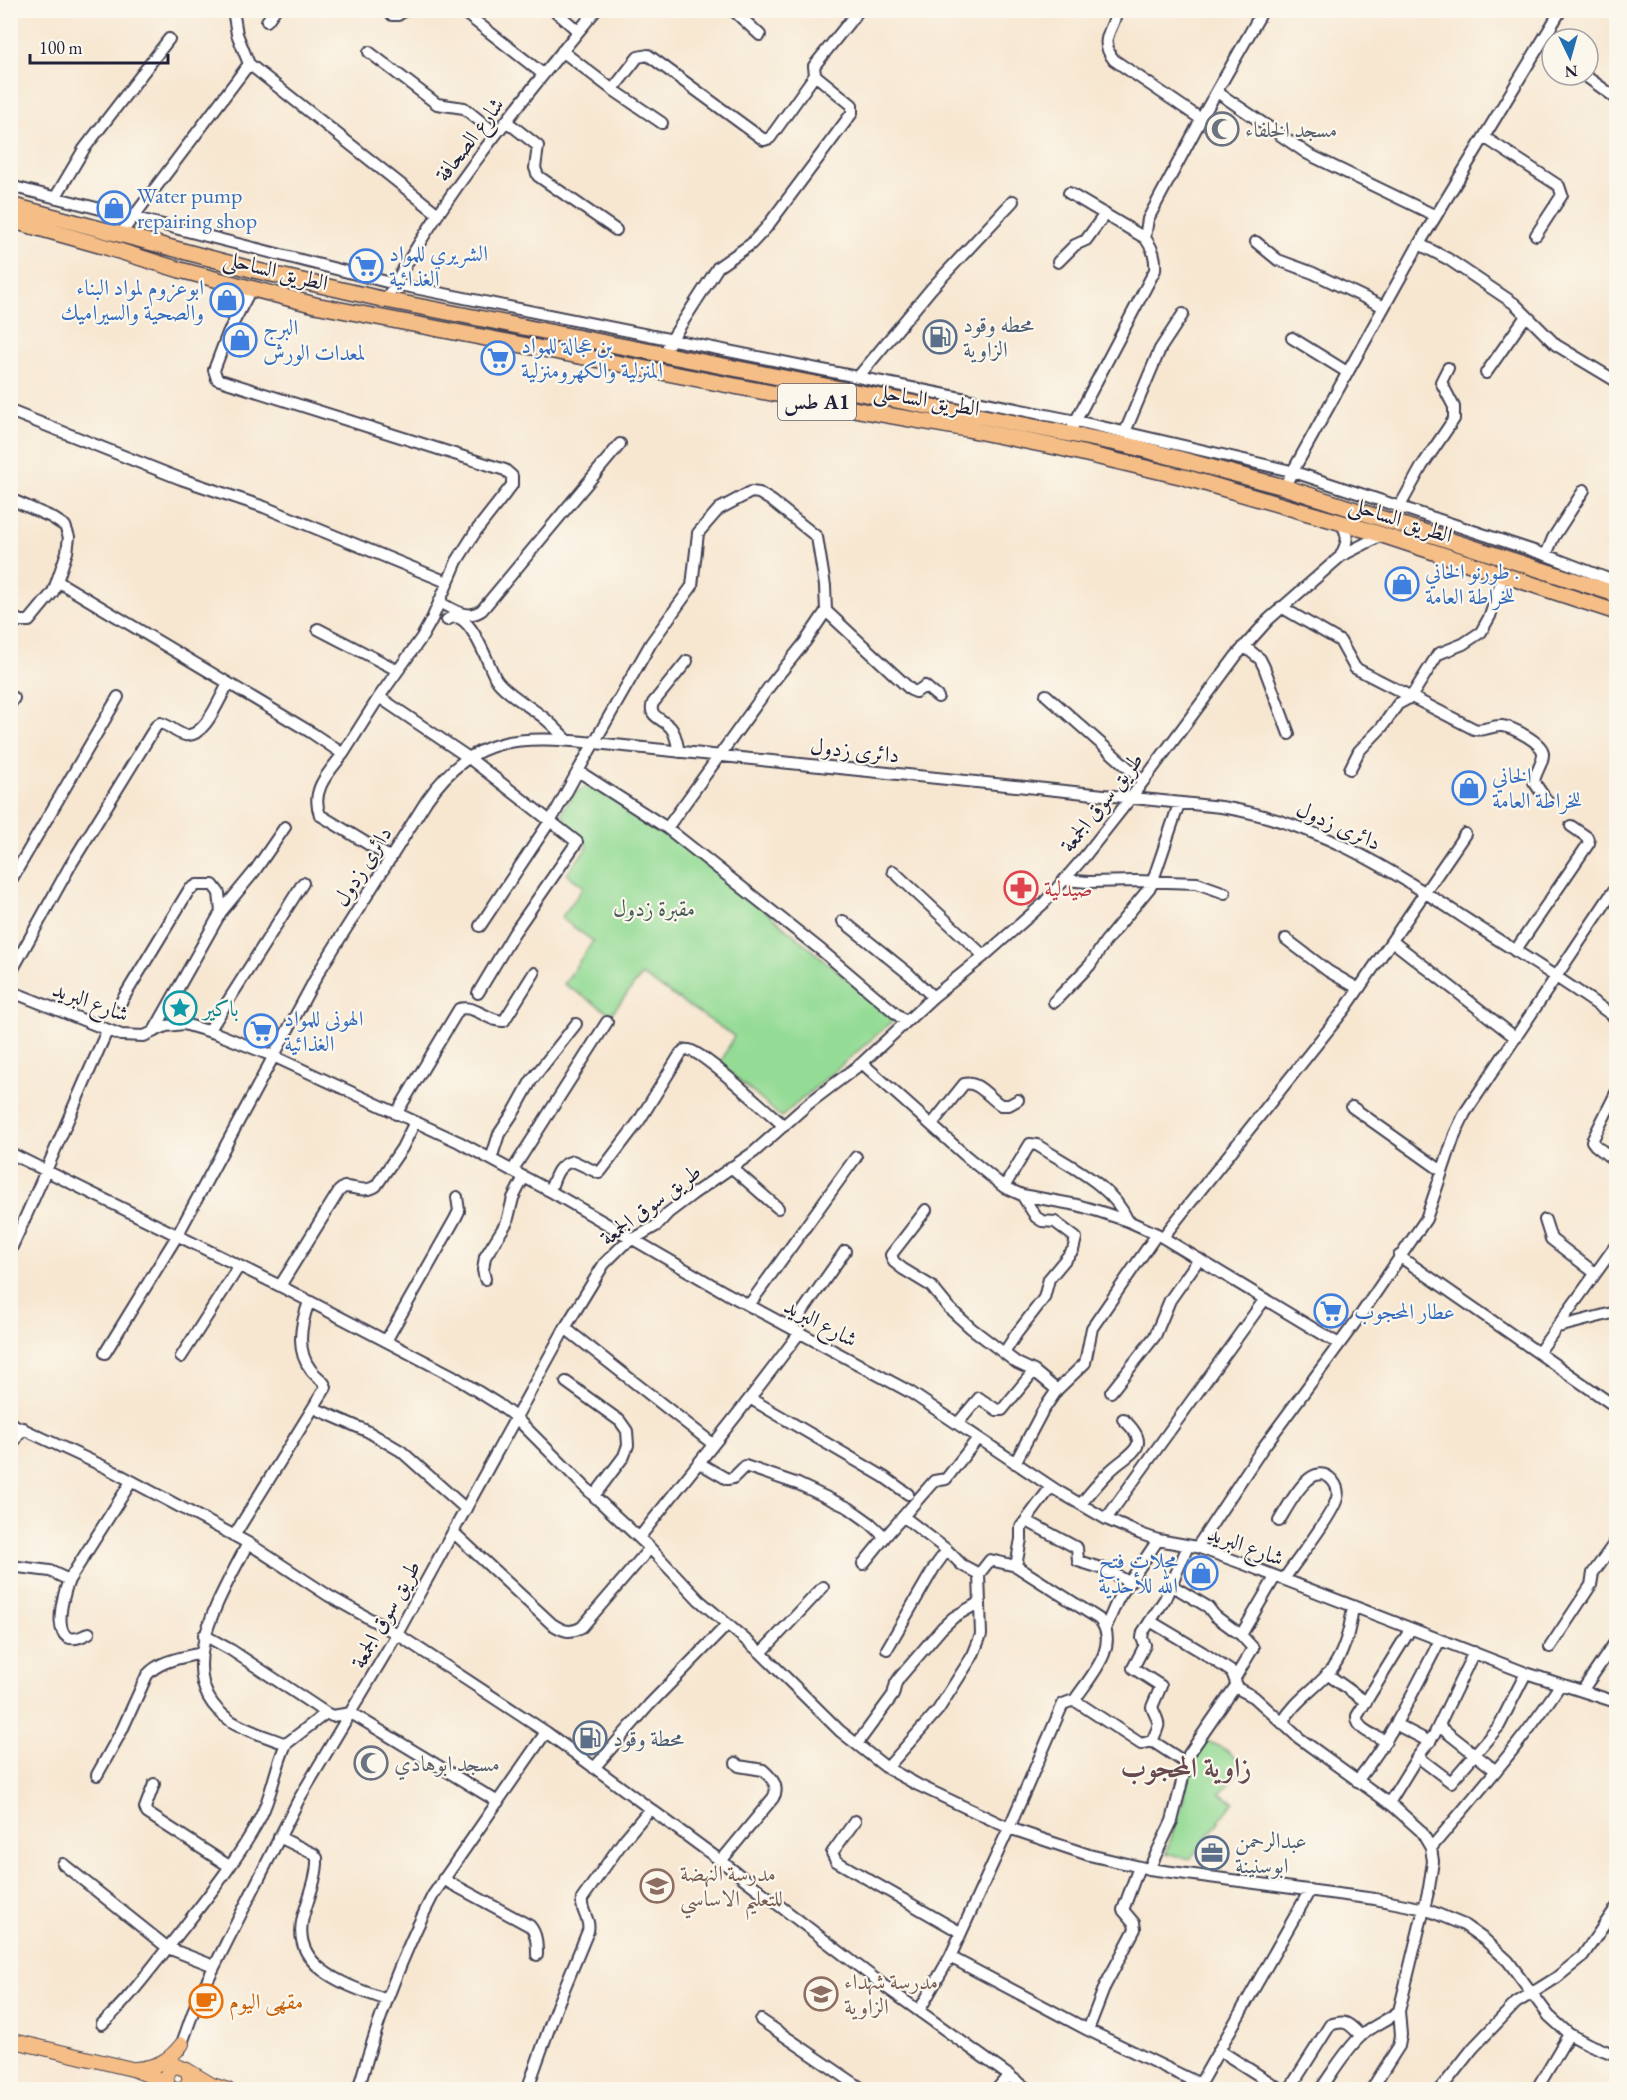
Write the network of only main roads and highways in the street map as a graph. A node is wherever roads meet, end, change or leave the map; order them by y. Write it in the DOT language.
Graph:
graph roads {
  1 [pos="10,205"];
  2 [pos="10,220"];
  3 [pos="1617,594"];
  4 [pos="1617,612"];
  5 [pos="10,2040"];
  6 [pos="183,2042"];
  7 [pos="138,2071"];
  8 [pos="175,2082"];
  9 [pos="227,2089"];
  1 -- 3 [label="highway, الطريق الساحلى / طس A1"];
  2 -- 4 [label="highway, الطريق الساحلى / طس A1"];
  5 -- 7 [label="main road"];
  6 -- 7 [label="main road"];
  7 -- 8 [label="main road"];
  8 -- 9 [label="main road"];
}
